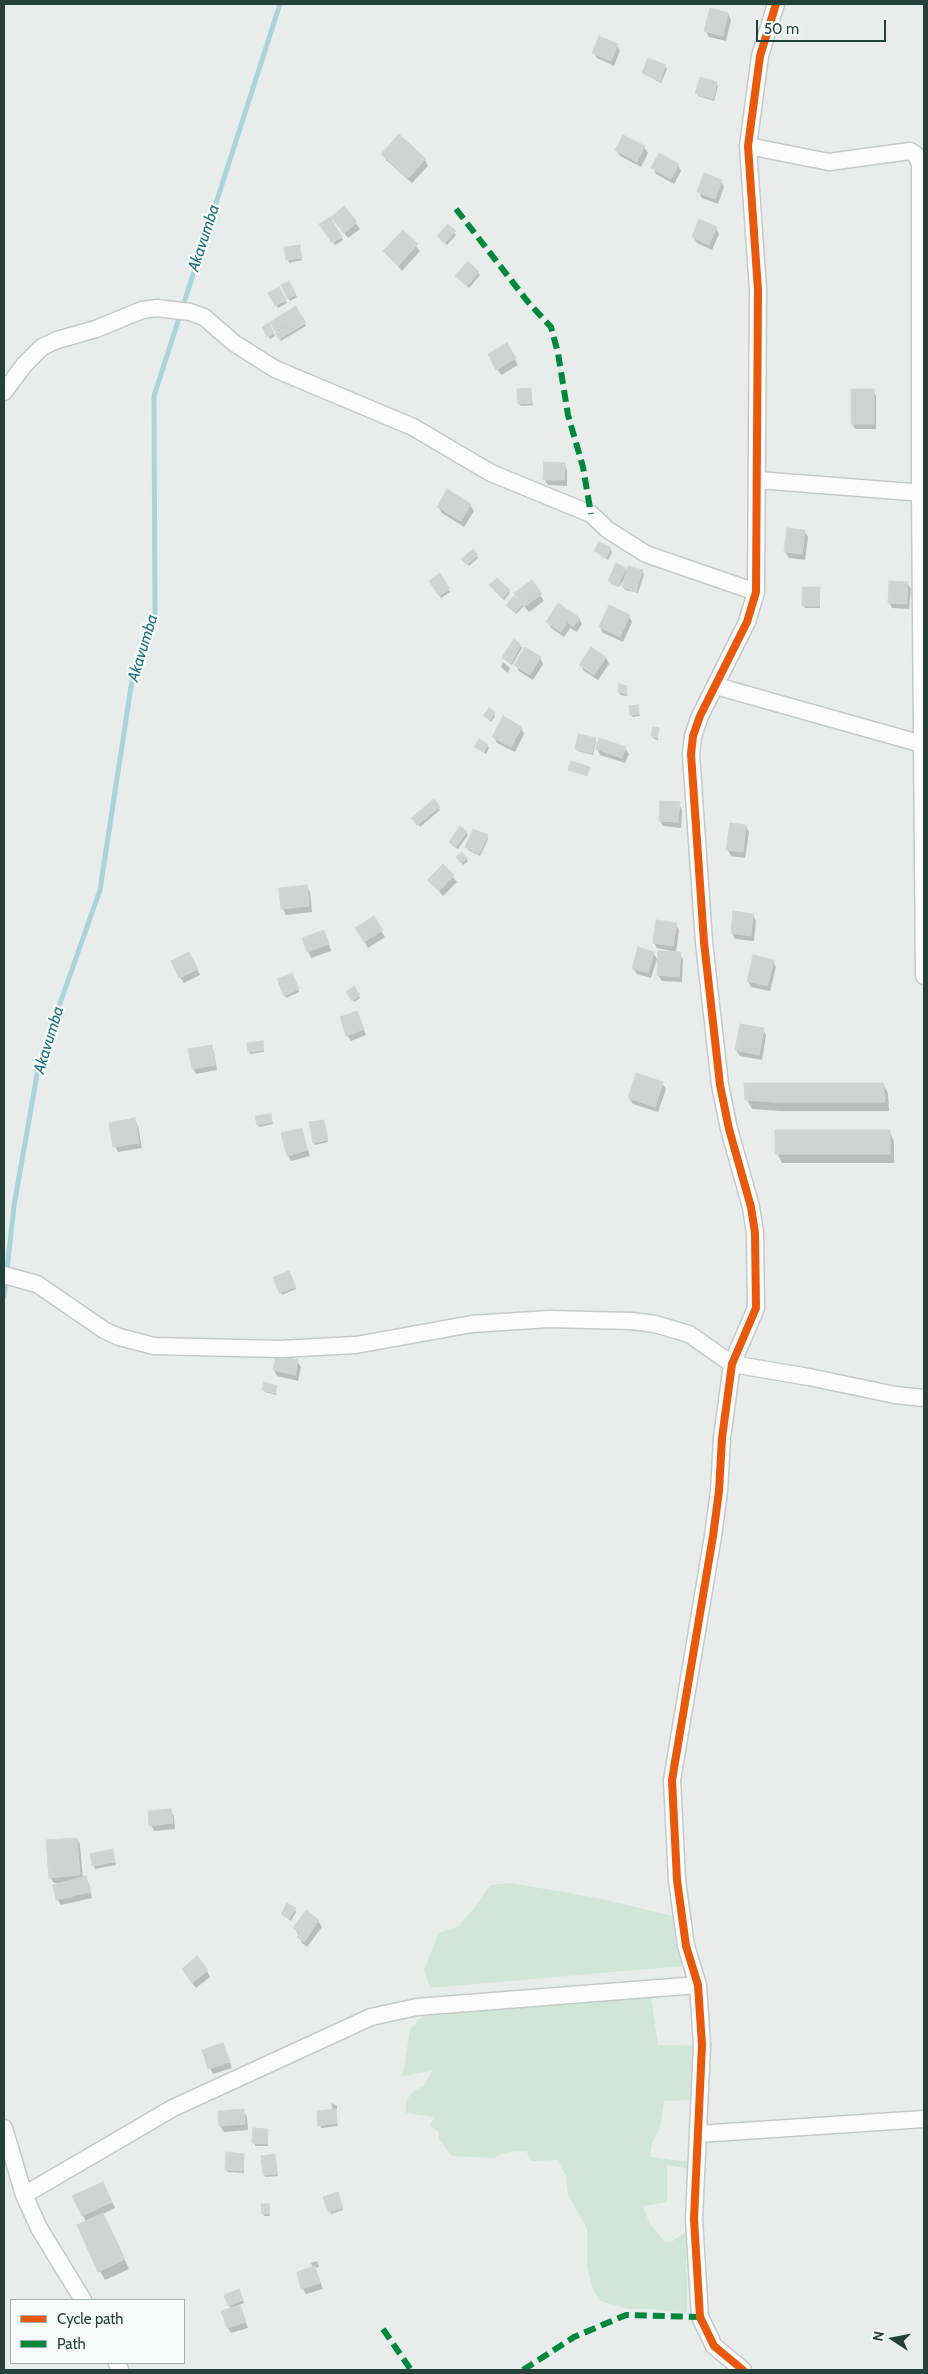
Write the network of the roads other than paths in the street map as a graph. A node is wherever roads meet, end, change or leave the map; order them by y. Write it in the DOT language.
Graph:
graph roads {
  1 [pos="776,4"];
  2 [pos="748,146"];
  3 [pos="4,392"];
  4 [pos="758,480"];
  5 [pos="922,494"];
  6 [pos="756,592"];
  7 [pos="716,686"];
  8 [pos="922,744"];
  9 [pos="924,976"];
  10 [pos="4,1275"];
  11 [pos="732,1364"];
  12 [pos="924,1398"];
  13 [pos="698,1986"];
  14 [pos="924,2118"];
  15 [pos="4,2128"];
  16 [pos="698,2134"];
  17 [pos="24,2195"];
  18 [pos="82,2299"];
  19 [pos="743,2370"];
  1 -- 2 [label="street"];
  2 -- 4 [label="street"];
  2 -- 5 [label="street"];
  3 -- 6 [label="street"];
  4 -- 5 [label="street"];
  4 -- 6 [label="street"];
  5 -- 8 [label="street"];
  6 -- 7 [label="street"];
  7 -- 8 [label="street"];
  7 -- 11 [label="street"];
  8 -- 9 [label="street"];
  10 -- 11 [label="street"];
  11 -- 12 [label="street"];
  11 -- 13 [label="street"];
  13 -- 16 [label="street"];
  13 -- 17 [label="street"];
  14 -- 16 [label="street"];
  15 -- 17 [label="street"];
  16 -- 19 [label="street"];
  17 -- 18 [label="street"];
}
